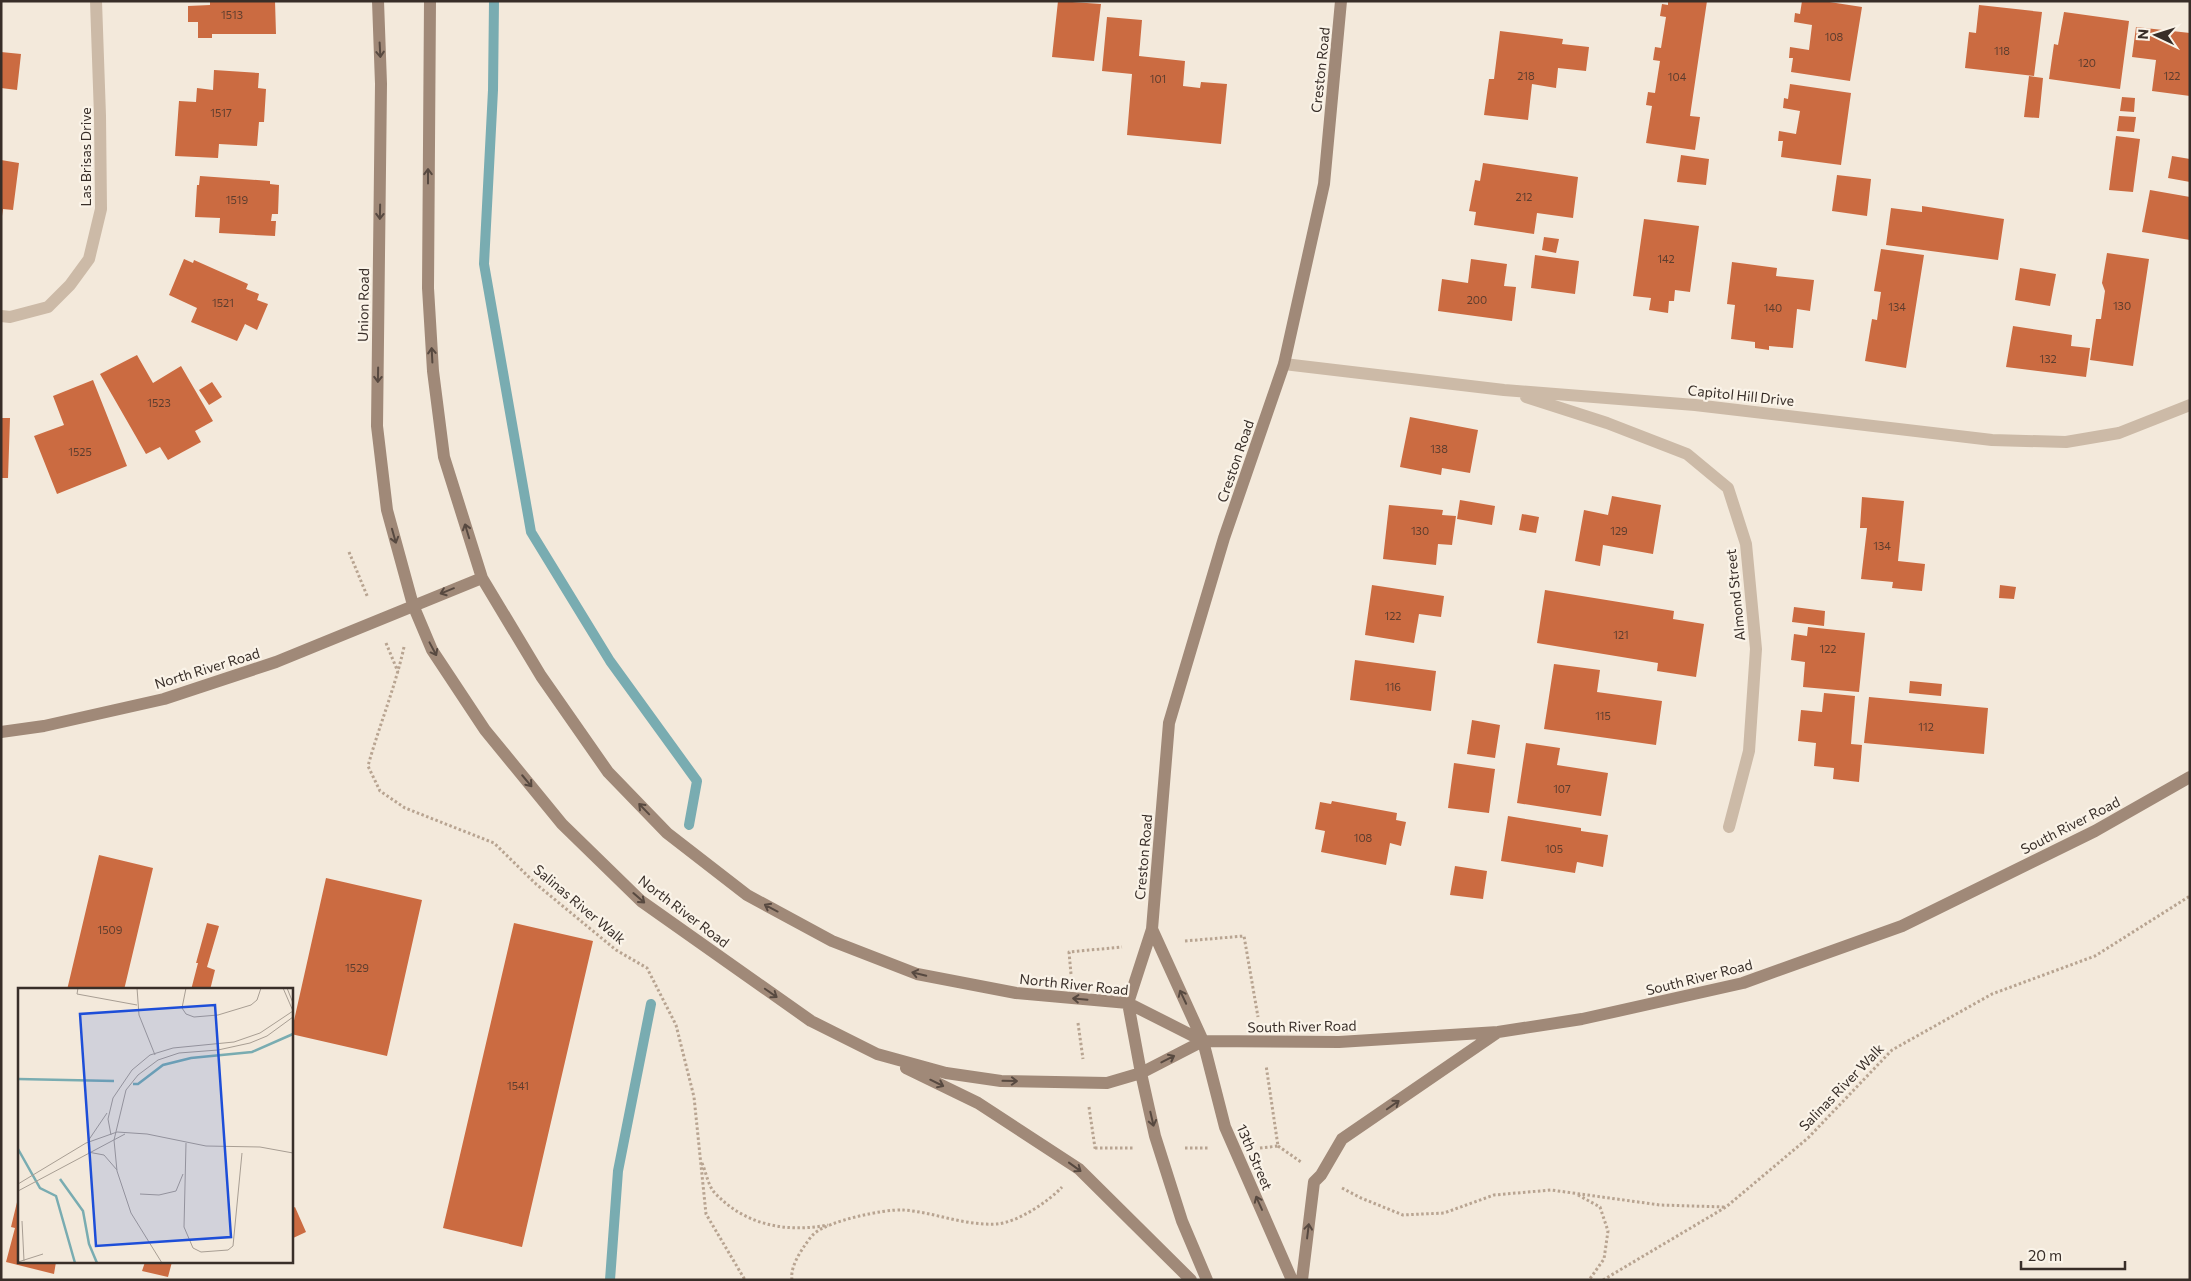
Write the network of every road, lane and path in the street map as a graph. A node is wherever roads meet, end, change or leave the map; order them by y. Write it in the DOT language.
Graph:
graph roads {
  1 [pos="96,1"];
  2 [pos="378,1"];
  3 [pos="430,1"];
  4 [pos="1342,1"];
  5 [pos="1,316"];
  6 [pos="1284,364"];
  7 [pos="1504,390"];
  8 [pos="2190,405"];
  9 [pos="482,578"];
  10 [pos="413,605"];
  11 [pos="1,732"];
  12 [pos="2190,777"];
  13 [pos="1729,827"];
  14 [pos="2190,896"];
  15 [pos="1152,929"];
  16 [pos="1128,1003"];
  17 [pos="1498,1032"];
  18 [pos="1203,1041"];
  19 [pos="877,1054"];
  20 [pos="1141,1072"];
  21 [pos="1277,1129"];
  22 [pos="1095,1148"];
  23 [pos="1136,1148"];
  24 [pos="1183,1148"];
  25 [pos="1211,1148"];
  26 [pos="1258,1148"];
  27 [pos="700,1158"];
  28 [pos="1079,1169"];
  29 [pos="1321,1176"];
  30 [pos="1575,1193"];
  31 [pos="1726,1207"];
  32 [pos="836,1223"];
  33 [pos="745,1280"];
  34 [pos="792,1280"];
  35 [pos="1191,1280"];
  36 [pos="1207,1280"];
  37 [pos="1292,1280"];
  38 [pos="1302,1280"];
  39 [pos="1588,1280"];
  40 [pos="1603,1280"];
  1 -- 5 [label="street, Las Brisas Drive"];
  2 -- 10 [label="main road, Union Road, one-way"];
  9 -- 3 [label="main road, one-way"];
  4 -- 6 [label="main road, Creston Road"];
  6 -- 7 [label="street, Capitol Hill Drive"];
  6 -- 15 [label="main road, Creston Road"];
  7 -- 8 [label="street, Capitol Hill Drive"];
  7 -- 13 [label="street, Almond Street"];
  9 -- 10 [label="main road, North River Road, one-way"];
  16 -- 9 [label="main road, North River Road, one-way"];
  10 -- 11 [label="main road, North River Road"];
  10 -- 19 [label="main road, North River Road, one-way"];
  10 -- 27 [label="path, Salinas River Walk"];
  12 -- 17 [label="main road, South River Road"];
  14 -- 31 [label="path, Salinas River Walk"];
  15 -- 16 [label="main road, Creston Road"];
  18 -- 15 [label="main road, Creston Road, one-way"];
  16 -- 18 [label="main road, North River Road"];
  16 -- 20 [label="main road, Creston Road"];
  17 -- 18 [label="main road, South River Road"];
  29 -- 17 [label="main road, one-way"];
  20 -- 18 [label="main road, North River Road, one-way"];
  37 -- 18 [label="main road, 13th Street, one-way"];
  19 -- 20 [label="main road, North River Road, one-way"];
  19 -- 28 [label="main road, one-way"];
  20 -- 36 [label="main road, Creston Road, one-way"];
  21 -- 26 [label="path"];
  22 -- 23 [label="path"];
  24 -- 25 [label="path"];
  27 -- 32 [label="path"];
  27 -- 33 [label="path, Salinas River Walk"];
  28 -- 32 [label="path"];
  28 -- 35 [label="main road"];
  29 -- 30 [label="path"];
  38 -- 29 [label="main road, one-way"];
  30 -- 31 [label="path"];
  30 -- 39 [label="path"];
  31 -- 40 [label="path, Salinas River Walk"];
  32 -- 34 [label="path"];
}
